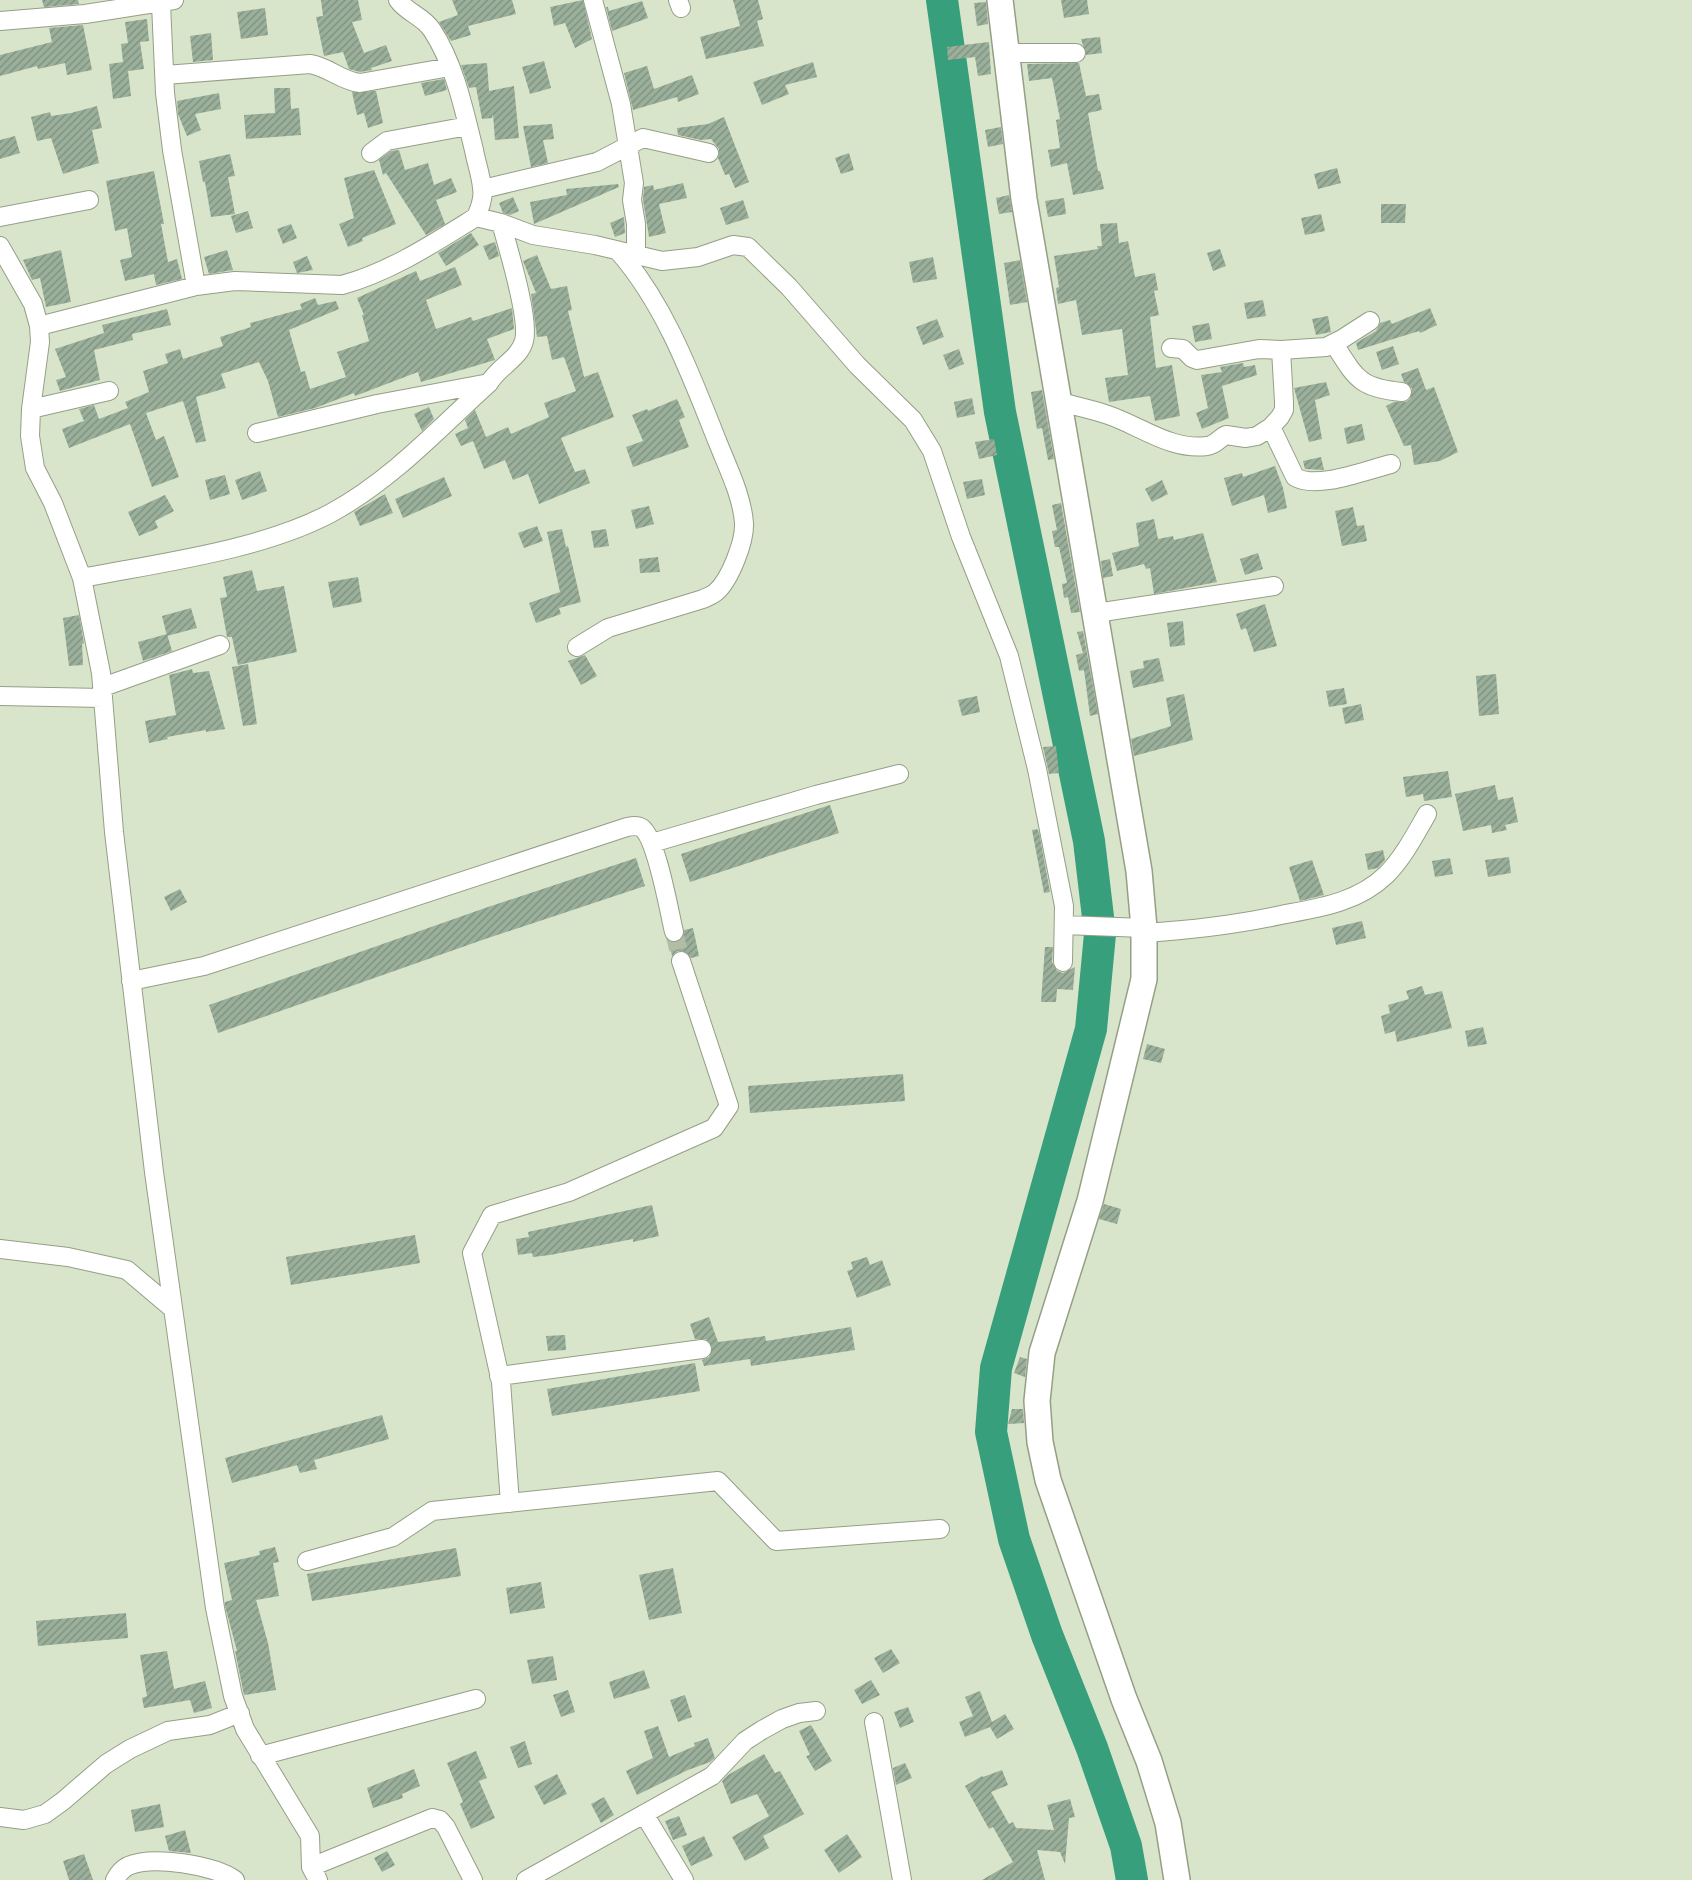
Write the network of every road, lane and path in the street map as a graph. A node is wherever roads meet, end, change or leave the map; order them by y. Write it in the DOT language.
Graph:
graph roads {
  1 [pos="398,0"];
  2 [pos="593,0"];
  3 [pos="1000,0"];
  4 [pos="167,2"];
  5 [pos="102,5"];
  6 [pos="0,21"];
  7 [pos="1008,53"];
  8 [pos="1076,53"];
  9 [pos="450,67"];
  10 [pos="165,75"];
  11 [pos="468,126"];
  12 [pos="627,146"];
  13 [pos="371,153"];
  14 [pos="709,153"];
  15 [pos="483,189"];
  16 [pos="89,200"];
  17 [pos="0,217"];
  18 [pos="476,217"];
  19 [pos="501,223"];
  20 [pos="0,247"];
  21 [pos="627,254"];
  22 [pos="196,286"];
  23 [pos="1370,320"];
  24 [pos="39,326"];
  25 [pos="1334,344"];
  26 [pos="1171,348"];
  27 [pos="1281,350"];
  28 [pos="490,383"];
  29 [pos="109,391"];
  30 [pos="1402,392"];
  31 [pos="1060,402"];
  32 [pos="31,409"];
  33 [pos="1271,427"];
  34 [pos="257,433"];
  35 [pos="1391,464"];
  36 [pos="82,578"];
  37 [pos="1274,586"];
  38 [pos="1096,614"];
  39 [pos="220,645"];
  40 [pos="577,647"];
  41 [pos="103,692"];
  42 [pos="0,696"];
  43 [pos="899,774"];
  44 [pos="1427,814"];
  45 [pos="652,843"];
  46 [pos="1073,926"];
  47 [pos="1144,930"];
  48 [pos="674,932"];
  49 [pos="681,961"];
  50 [pos="1063,962"];
  51 [pos="131,981"];
  52 [pos="0,1249"];
  53 [pos="172,1308"];
  54 [pos="702,1349"];
  55 [pos="499,1376"];
  56 [pos="510,1503"];
  57 [pos="940,1529"];
  58 [pos="307,1561"];
  59 [pos="476,1699"];
  60 [pos="816,1711"];
  61 [pos="240,1714"];
  62 [pos="874,1722"];
  63 [pos="260,1756"];
  64 [pos="644,1814"];
  65 [pos="0,1817"];
  66 [pos="315,1874"];
  67 [pos="115,1880"];
  68 [pos="235,1880"];
  69 [pos="473,1880"];
  70 [pos="526,1880"];
  71 [pos="684,1880"];
  72 [pos="902,1880"];
  73 [pos="1178,1880"];
  1 -- 9 [label="street"];
  2 -- 12 [label="street"];
  3 -- 7 [label="street"];
  4 -- 5 [label="street"];
  4 -- 10 [label="street"];
  5 -- 6 [label="street"];
  7 -- 8 [label="street"];
  7 -- 31 [label="street"];
  9 -- 10 [label="street"];
  9 -- 11 [label="street"];
  10 -- 22 [label="street"];
  11 -- 13 [label="street"];
  11 -- 15 [label="street"];
  12 -- 14 [label="street"];
  12 -- 15 [label="street"];
  12 -- 21 [label="street"];
  15 -- 18 [label="street"];
  16 -- 17 [label="street"];
  18 -- 19 [label="street"];
  18 -- 22 [label="street"];
  19 -- 21 [label="street"];
  19 -- 28 [label="street"];
  20 -- 24 [label="street"];
  21 -- 40 [label="street"];
  21 -- 46 [label="street"];
  22 -- 24 [label="street"];
  23 -- 25 [label="street"];
  24 -- 32 [label="street"];
  25 -- 27 [label="street"];
  25 -- 30 [label="street"];
  26 -- 27 [label="street"];
  27 -- 33 [label="street"];
  28 -- 34 [label="street"];
  28 -- 36 [label="street"];
  29 -- 32 [label="street"];
  31 -- 33 [label="street"];
  31 -- 38 [label="street"];
  32 -- 36 [label="street"];
  33 -- 35 [label="street"];
  36 -- 41 [label="street"];
  37 -- 38 [label="street"];
  38 -- 47 [label="street"];
  39 -- 41 [label="street"];
  41 -- 42 [label="street"];
  41 -- 51 [label="street"];
  43 -- 45 [label="street"];
  44 -- 47 [label="street"];
  45 -- 48 [label="street"];
  45 -- 51 [label="street"];
  46 -- 47 [label="street"];
  46 -- 50 [label="street"];
  47 -- 73 [label="street"];
  49 -- 55 [label="street"];
  51 -- 53 [label="street"];
  52 -- 53 [label="street"];
  53 -- 61 [label="street"];
  54 -- 55 [label="street"];
  55 -- 56 [label="street"];
  56 -- 57 [label="street"];
  56 -- 58 [label="street"];
  59 -- 63 [label="street"];
  60 -- 64 [label="street"];
  61 -- 63 [label="street"];
  61 -- 65 [label="street"];
  62 -- 72 [label="street"];
  63 -- 66 [label="street"];
  64 -- 70 [label="street"];
  64 -- 71 [label="street"];
  66 -- 69 [label="street"];
  67 -- 68 [label="street"];
}
